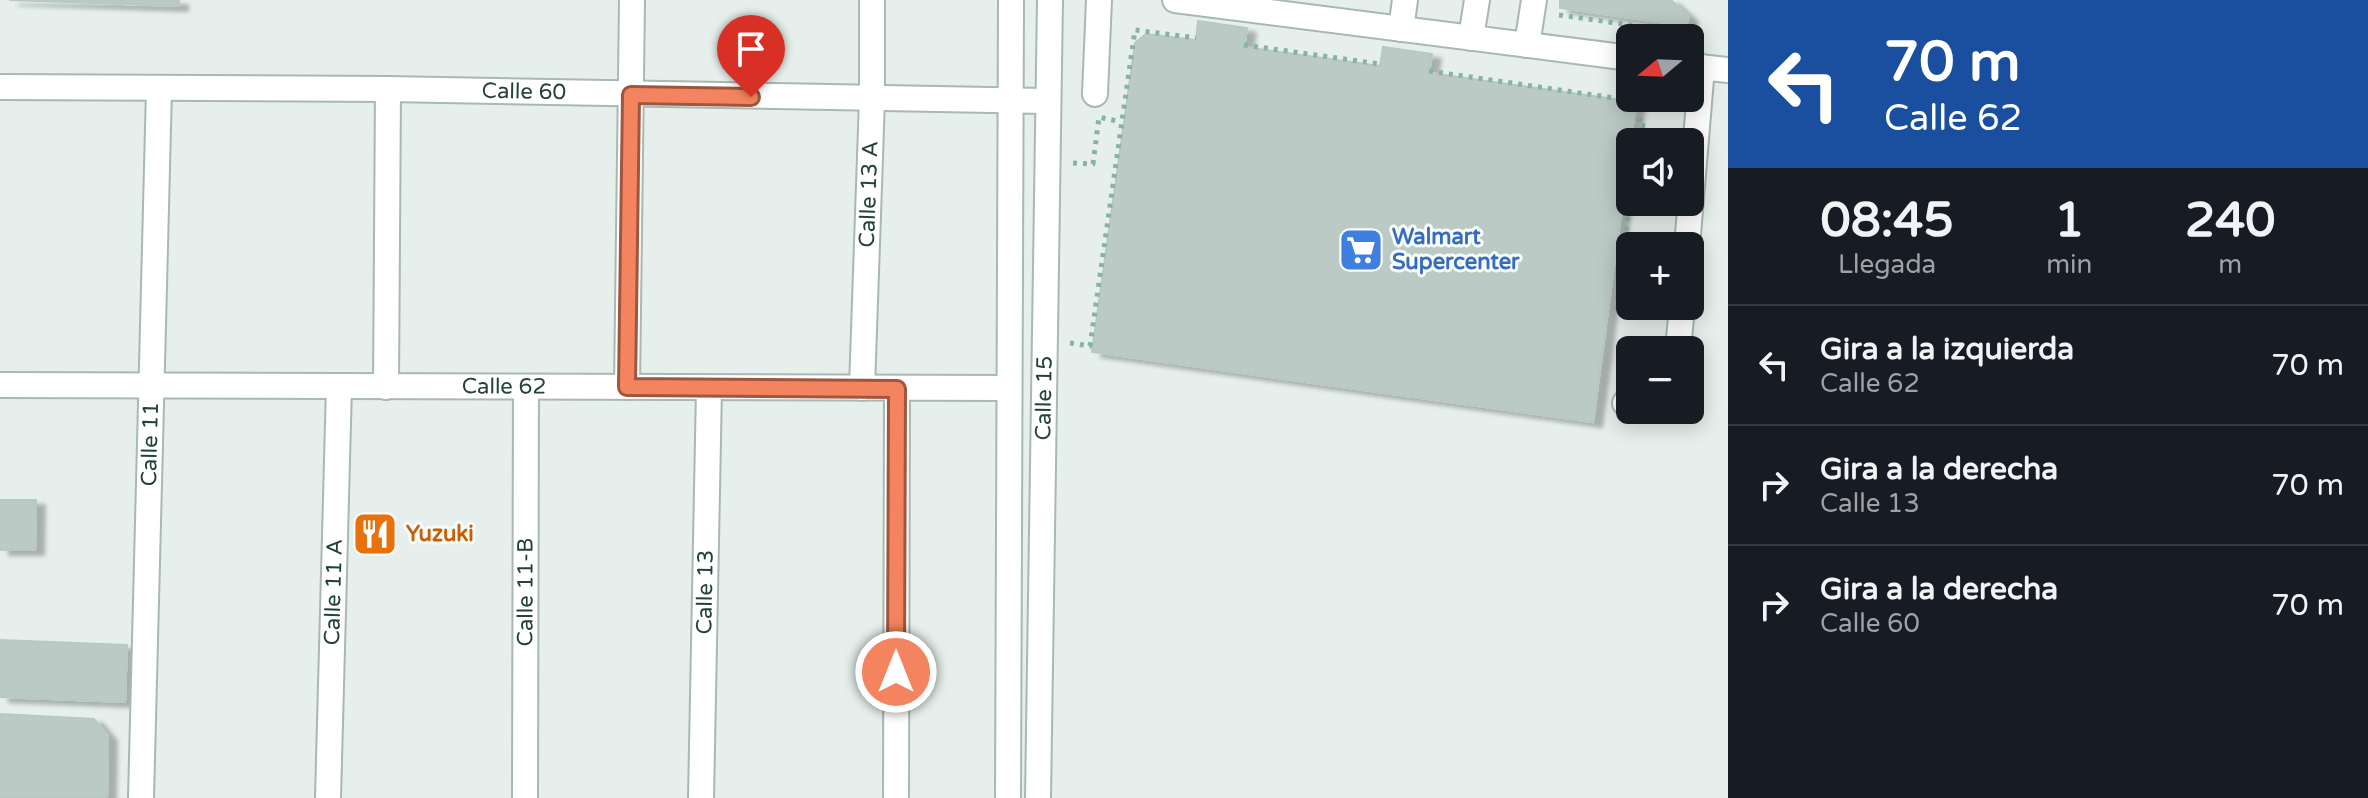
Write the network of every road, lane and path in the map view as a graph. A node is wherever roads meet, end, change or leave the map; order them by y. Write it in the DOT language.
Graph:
graph roads {
  1 [pos="632,0"];
  2 [pos="872,0"];
  3 [pos="1011,0"];
  4 [pos="1050,0"];
  5 [pos="1099,0"];
  6 [pos="1175,0"];
  7 [pos="1405,0"];
  8 [pos="1477,0"];
  9 [pos="1534,0"];
  10 [pos="1559,15"];
  11 [pos="1623,24"];
  12 [pos="1401,29"];
  13 [pos="1196,38"];
  14 [pos="1471,38"];
  15 [pos="1244,45"];
  16 [pos="1527,45"];
  17 [pos="1616,56"];
  18 [pos="1380,64"];
  19 [pos="1704,67"];
  20 [pos="1728,70"];
  21 [pos="1429,71"];
  22 [pos="0,87"];
  23 [pos="159,89"];
  24 [pos="388,89"];
  25 [pos="1095,94"];
  26 [pos="631,95"];
  27 [pos="1616,96"];
  28 [pos="872,99"];
  29 [pos="1009,100"];
  30 [pos="1048,101"];
  31 [pos="1694,112"];
  32 [pos="1121,122"];
  33 [pos="1073,163"];
  34 [pos="1688,232"];
  35 [pos="1057,342"];
  36 [pos="0,385"];
  37 [pos="151,386"];
  38 [pos="339,386"];
  39 [pos="386,387"];
  40 [pos="526,387"];
  41 [pos="627,387"];
  42 [pos="709,388"];
  43 [pos="862,388"];
  44 [pos="1008,388"];
  45 [pos="897,389"];
  46 [pos="141,798"];
  47 [pos="328,798"];
  48 [pos="525,798"];
  49 [pos="701,798"];
  50 [pos="896,798"];
  51 [pos="1008,798"];
  52 [pos="1038,798"];
  1 -- 26 [label="street"];
  2 -- 28 [label="street, Calle 13 A"];
  3 -- 29 [label="street, Calle 15"];
  4 -- 30 [label="street, Calle 15"];
  5 -- 25 [label="street"];
  6 -- 12 [label="street"];
  7 -- 12 [label="street"];
  8 -- 14 [label="street"];
  9 -- 16 [label="street"];
  10 -- 11 [label="path"];
  12 -- 14 [label="street"];
  13 -- 32 [label="path"];
  14 -- 16 [label="street"];
  15 -- 18 [label="path"];
  16 -- 17 [label="street"];
  19 -- 20 [label="street"];
  21 -- 27 [label="path"];
  22 -- 23 [label="street, Calle 60"];
  23 -- 24 [label="street, Calle 60"];
  23 -- 37 [label="street, Calle 11"];
  24 -- 26 [label="street, Calle 60"];
  24 -- 39 [label="street"];
  26 -- 28 [label="street, Calle 60"];
  26 -- 41 [label="street"];
  28 -- 29 [label="street, Calle 60"];
  28 -- 43 [label="street, Calle 13 A"];
  29 -- 30 [label="street, Calle 60"];
  29 -- 44 [label="street, Calle 15"];
  30 -- 52 [label="street, Calle 15"];
  31 -- 34 [label="street"];
  32 -- 33 [label="path"];
  32 -- 35 [label="path"];
  36 -- 37 [label="street, Calle 62"];
  37 -- 38 [label="street, Calle 62"];
  37 -- 46 [label="street, Calle 11"];
  38 -- 39 [label="street, Calle 62"];
  38 -- 47 [label="street, Calle 11 A"];
  39 -- 40 [label="street, Calle 62"];
  40 -- 41 [label="street, Calle 62"];
  40 -- 48 [label="street, Calle 11-B"];
  41 -- 42 [label="street, Calle 62"];
  42 -- 43 [label="street, Calle 62"];
  42 -- 49 [label="street, Calle 13"];
  43 -- 45 [label="street, Calle 62"];
  44 -- 45 [label="street, Calle 62"];
  44 -- 51 [label="street, Calle 15"];
  45 -- 50 [label="street"];
}
